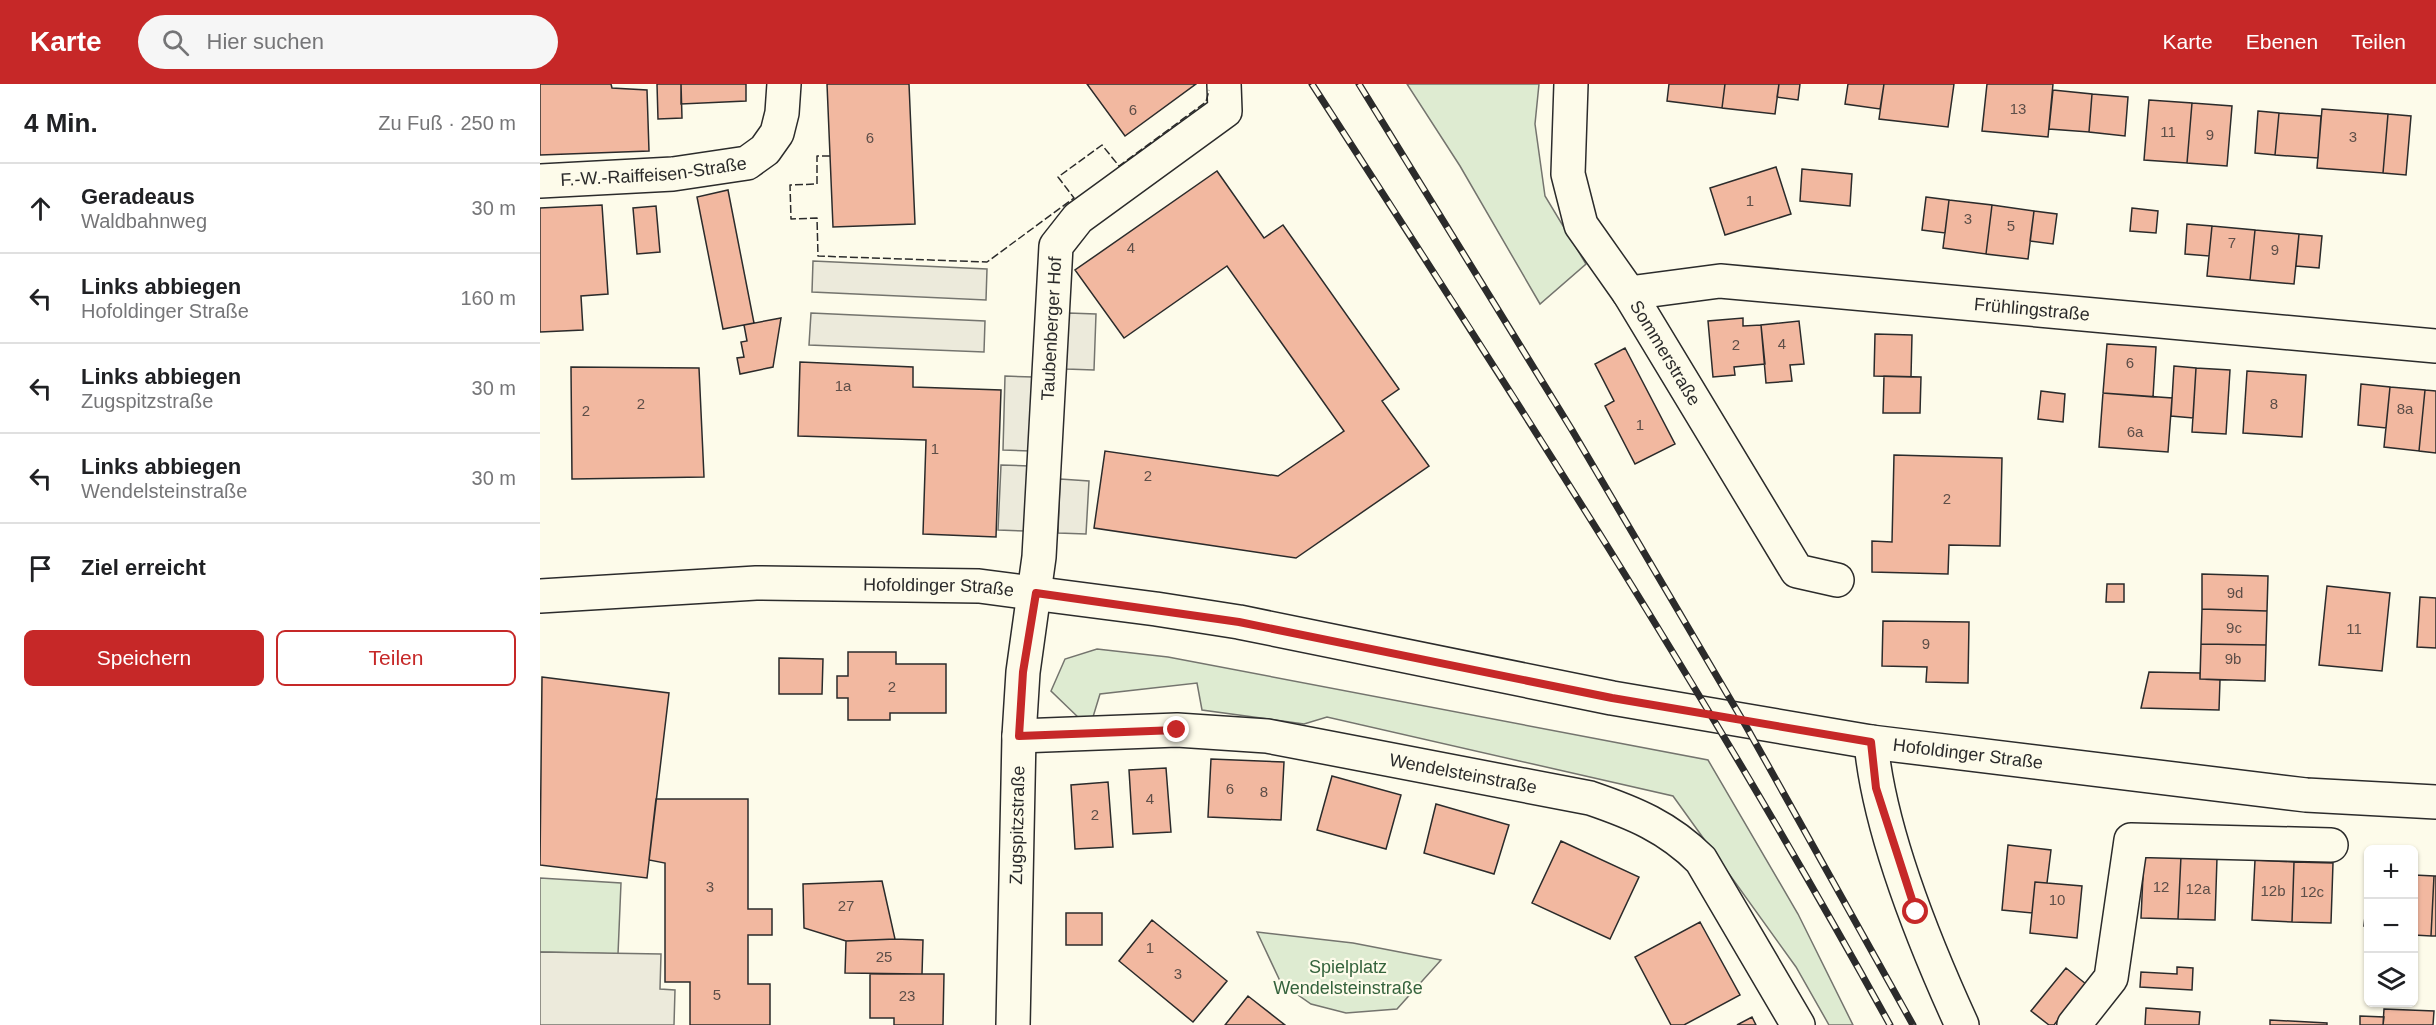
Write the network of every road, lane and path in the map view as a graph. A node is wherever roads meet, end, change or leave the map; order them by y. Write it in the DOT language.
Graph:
graph roads {
  1 [pos="784,84"];
  2 [pos="1571,84"];
  3 [pos="1225,98"];
  4 [pos="540,181"];
  5 [pos="1629,293"];
  6 [pos="2436,346"];
  7 [pos="1837,580"];
  8 [pos="1036,593"];
  9 [pos="540,596"];
  10 [pos="1019,736"];
  11 [pos="1871,742"];
  12 [pos="2436,802"];
  13 [pos="2331,846"];
  14 [pos="1013,1025"];
  15 [pos="1798,1025"];
  16 [pos="1962,1025"];
  17 [pos="2074,1025"];
  1 -- 4 [label="street, F.-W.-Raiffeisen-Straße"];
  2 -- 5 [label="street, Sommerstraße"];
  3 -- 8 [label="street, Taubenberger Hof"];
  5 -- 6 [label="street, Frühlingstraße"];
  5 -- 7 [label="street, Sommerstraße"];
  8 -- 9 [label="street, Hofoldinger Straße"];
  8 -- 10 [label="street, Zugspitzstraße"];
  8 -- 11 [label="street, Hofoldinger Straße"];
  10 -- 14 [label="street, Zugspitzstraße"];
  10 -- 15 [label="street, Wendelsteinstraße"];
  11 -- 12 [label="street, Hofoldinger Straße"];
  11 -- 16 [label="street"];
  13 -- 17 [label="street"];
}
